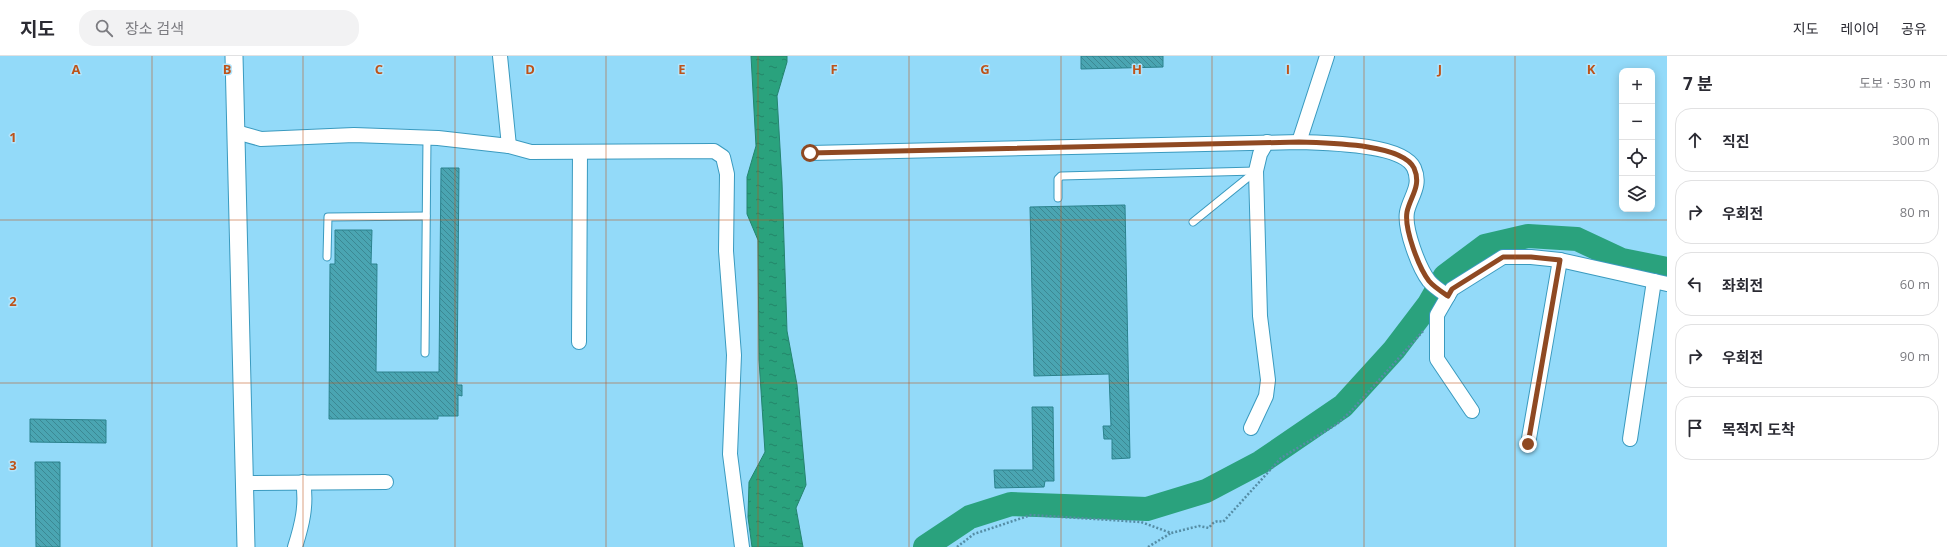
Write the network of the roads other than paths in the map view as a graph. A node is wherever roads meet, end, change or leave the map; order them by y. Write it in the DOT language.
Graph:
graph roads {
  1 [pos="234,56"];
  2 [pos="500,56"];
  3 [pos="1328,56"];
  4 [pos="236,132"];
  5 [pos="427,138"];
  6 [pos="1266,142"];
  7 [pos="1299,142"];
  8 [pos="509,146"];
  9 [pos="580,152"];
  10 [pos="810,153"];
  11 [pos="1256,171"];
  12 [pos="1058,198"];
  13 [pos="426,216"];
  14 [pos="1193,222"];
  15 [pos="328,257"];
  16 [pos="1560,260"];
  17 [pos="1660,282"];
  18 [pos="1446,295"];
  19 [pos="579,342"];
  20 [pos="425,353"];
  21 [pos="1472,411"];
  22 [pos="1251,428"];
  23 [pos="1630,439"];
  24 [pos="1528,444"];
  25 [pos="303,482"];
  26 [pos="386,482"];
  27 [pos="244,483"];
  28 [pos="246,547"];
  29 [pos="295,547"];
  30 [pos="742,547"];
  1 -- 4 [label="street"];
  2 -- 8 [label="street"];
  3 -- 7 [label="street"];
  4 -- 5 [label="street"];
  4 -- 27 [label="street"];
  5 -- 8 [label="street"];
  5 -- 13 [label="lane"];
  6 -- 7 [label="street"];
  6 -- 10 [label="street"];
  6 -- 11 [label="street"];
  7 -- 18 [label="street"];
  8 -- 9 [label="street"];
  9 -- 19 [label="street"];
  9 -- 30 [label="street"];
  11 -- 12 [label="lane"];
  11 -- 14 [label="lane"];
  11 -- 22 [label="street"];
  13 -- 15 [label="lane"];
  13 -- 20 [label="lane"];
  16 -- 17 [label="street"];
  16 -- 18 [label="street"];
  16 -- 24 [label="street"];
  17 -- 23 [label="street"];
  18 -- 21 [label="street"];
  25 -- 26 [label="street"];
  25 -- 27 [label="street"];
  25 -- 29 [label="street"];
  27 -- 28 [label="street"];
}
